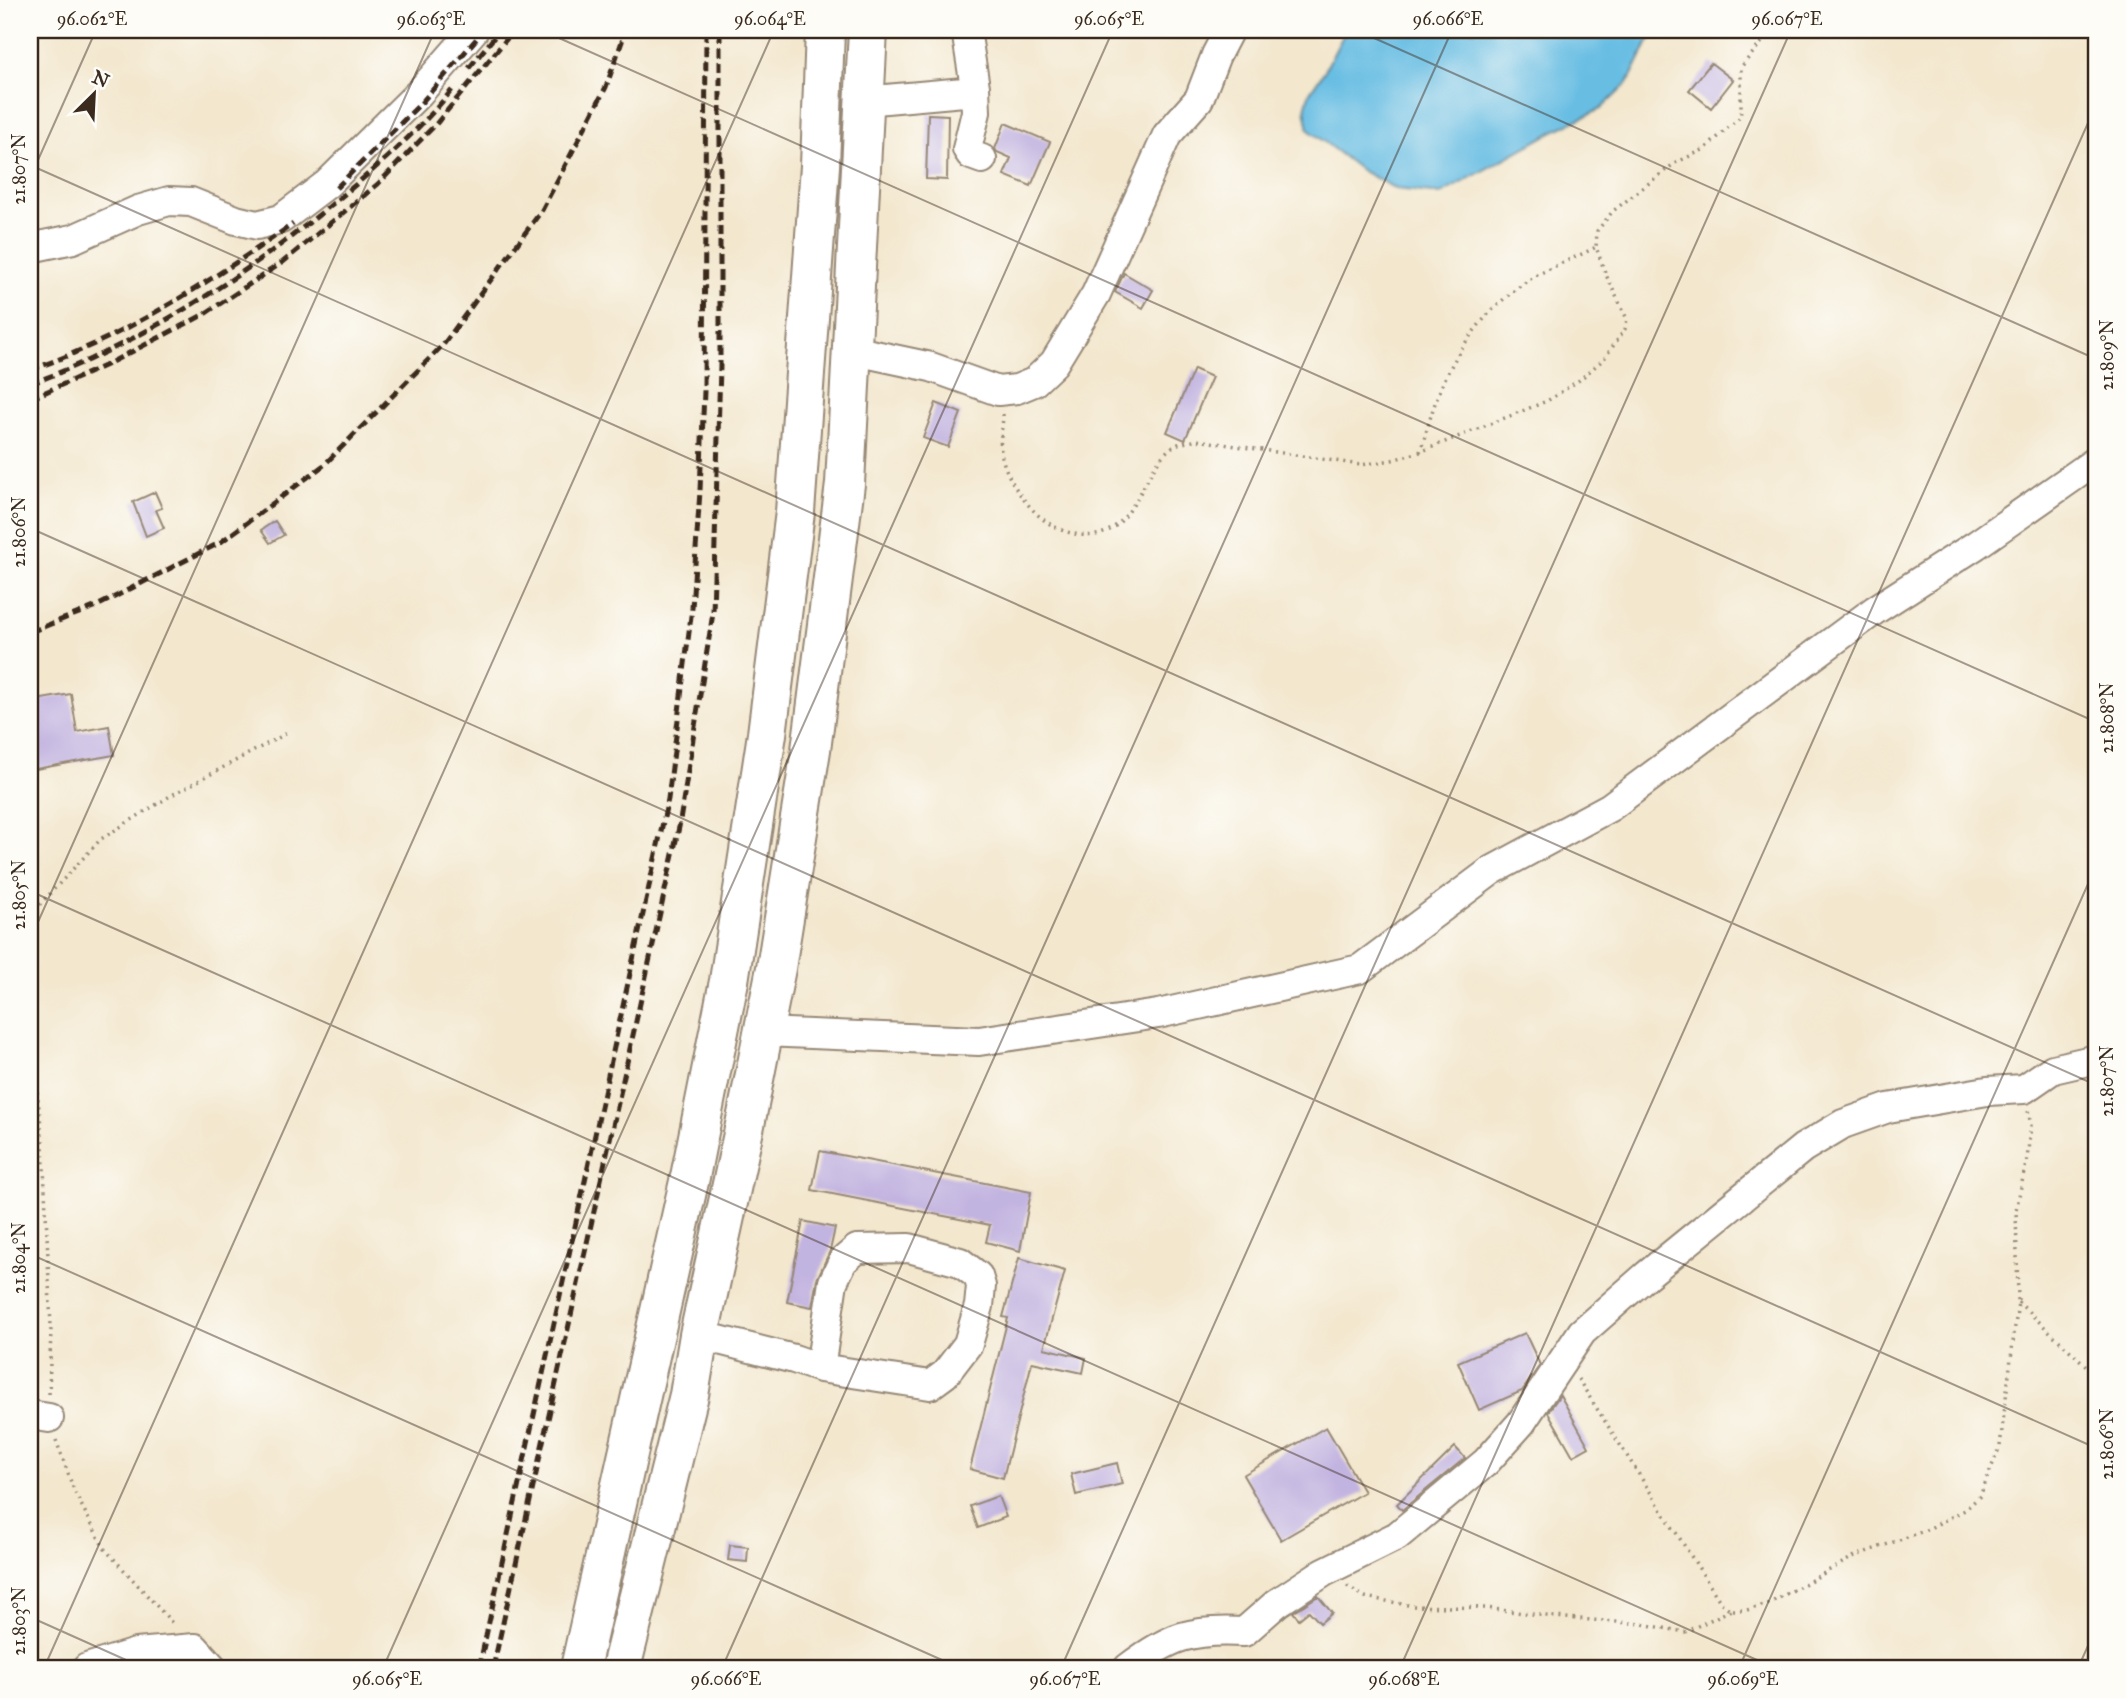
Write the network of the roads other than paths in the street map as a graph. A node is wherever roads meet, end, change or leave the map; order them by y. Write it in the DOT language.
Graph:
graph roads {
  1 [pos="474,30"];
  2 [pos="825,30"];
  3 [pos="868,30"];
  4 [pos="966,30"];
  5 [pos="1229,30"];
  6 [pos="975,91"];
  7 [pos="864,101"];
  8 [pos="982,159"];
  9 [pos="30,248"];
  10 [pos="851,350"];
  11 [pos="2096,461"];
  12 [pos="763,1031"];
  13 [pos="2096,1059"];
  14 [pos="699,1335"];
  15 [pos="820,1368"];
  16 [pos="204,1658"];
  17 [pos="87,1668"];
  18 [pos="580,1668"];
  19 [pos="621,1668"];
  20 [pos="1128,1668"];
  1 -- 9 [label="street"];
  2 -- 18 [label="highway"];
  3 -- 7 [label="highway"];
  4 -- 6 [label="street"];
  5 -- 10 [label="street"];
  6 -- 7 [label="street"];
  6 -- 8 [label="street"];
  7 -- 10 [label="highway"];
  10 -- 12 [label="highway"];
  11 -- 12 [label="street"];
  12 -- 14 [label="highway"];
  13 -- 20 [label="street"];
  14 -- 15 [label="street"];
  14 -- 19 [label="highway"];
  15 -- 15 [label="street"];
  16 -- 17 [label="street"];
}
